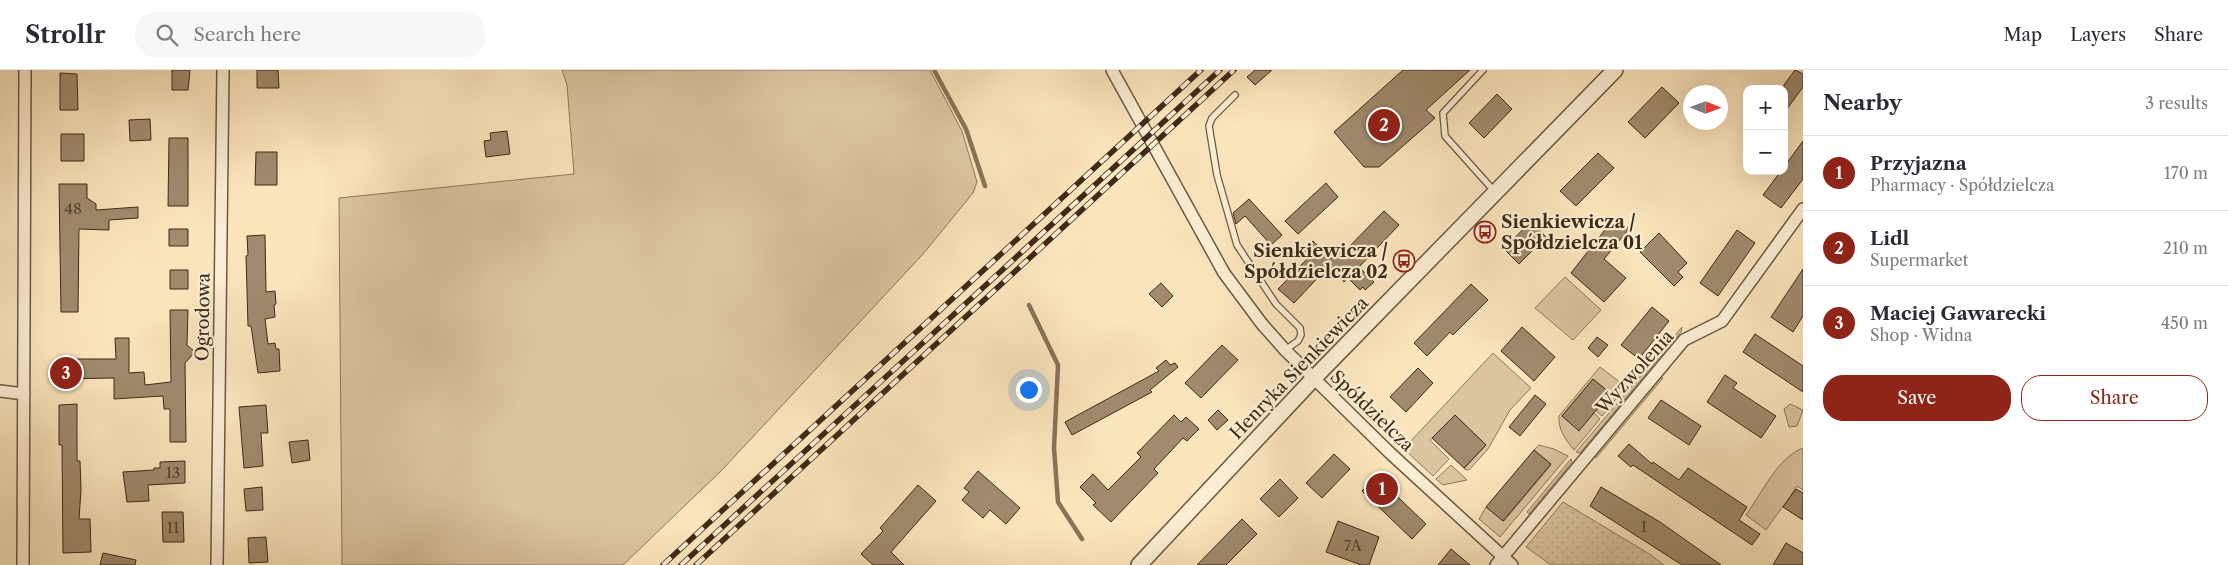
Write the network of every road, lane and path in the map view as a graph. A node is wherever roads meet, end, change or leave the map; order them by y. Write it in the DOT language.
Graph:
graph roads {
  1 [pos="25,70"];
  2 [pos="223,70"];
  3 [pos="1112,70"];
  4 [pos="1483,70"];
  5 [pos="1614,70"];
  6 [pos="1235,95"];
  7 [pos="1495,192"];
  8 [pos="1803,209"];
  9 [pos="1285,350"];
  10 [pos="1314,378"];
  11 [pos="0,391"];
  12 [pos="24,394"];
  13 [pos="1499,561"];
  14 [pos="23,565"];
  15 [pos="217,565"];
  16 [pos="1139,565"];
  17 [pos="1512,565"];
  1 -- 12 [label="street"];
  2 -- 15 [label="street, Ogrodowa"];
  3 -- 9 [label="street, Spółdzielcza"];
  4 -- 7 [label="lane"];
  5 -- 7 [label="street, Henryka Sienkiewicza"];
  6 -- 9 [label="lane"];
  7 -- 10 [label="street, Henryka Sienkiewicza"];
  8 -- 13 [label="street, Wyzwolenia"];
  9 -- 10 [label="street, Spółdzielcza"];
  10 -- 13 [label="street, Spółdzielcza"];
  10 -- 16 [label="street, Henryka Sienkiewicza"];
  11 -- 12 [label="street"];
  12 -- 14 [label="street"];
  13 -- 17 [label="street, Spółdzielcza"];
}
